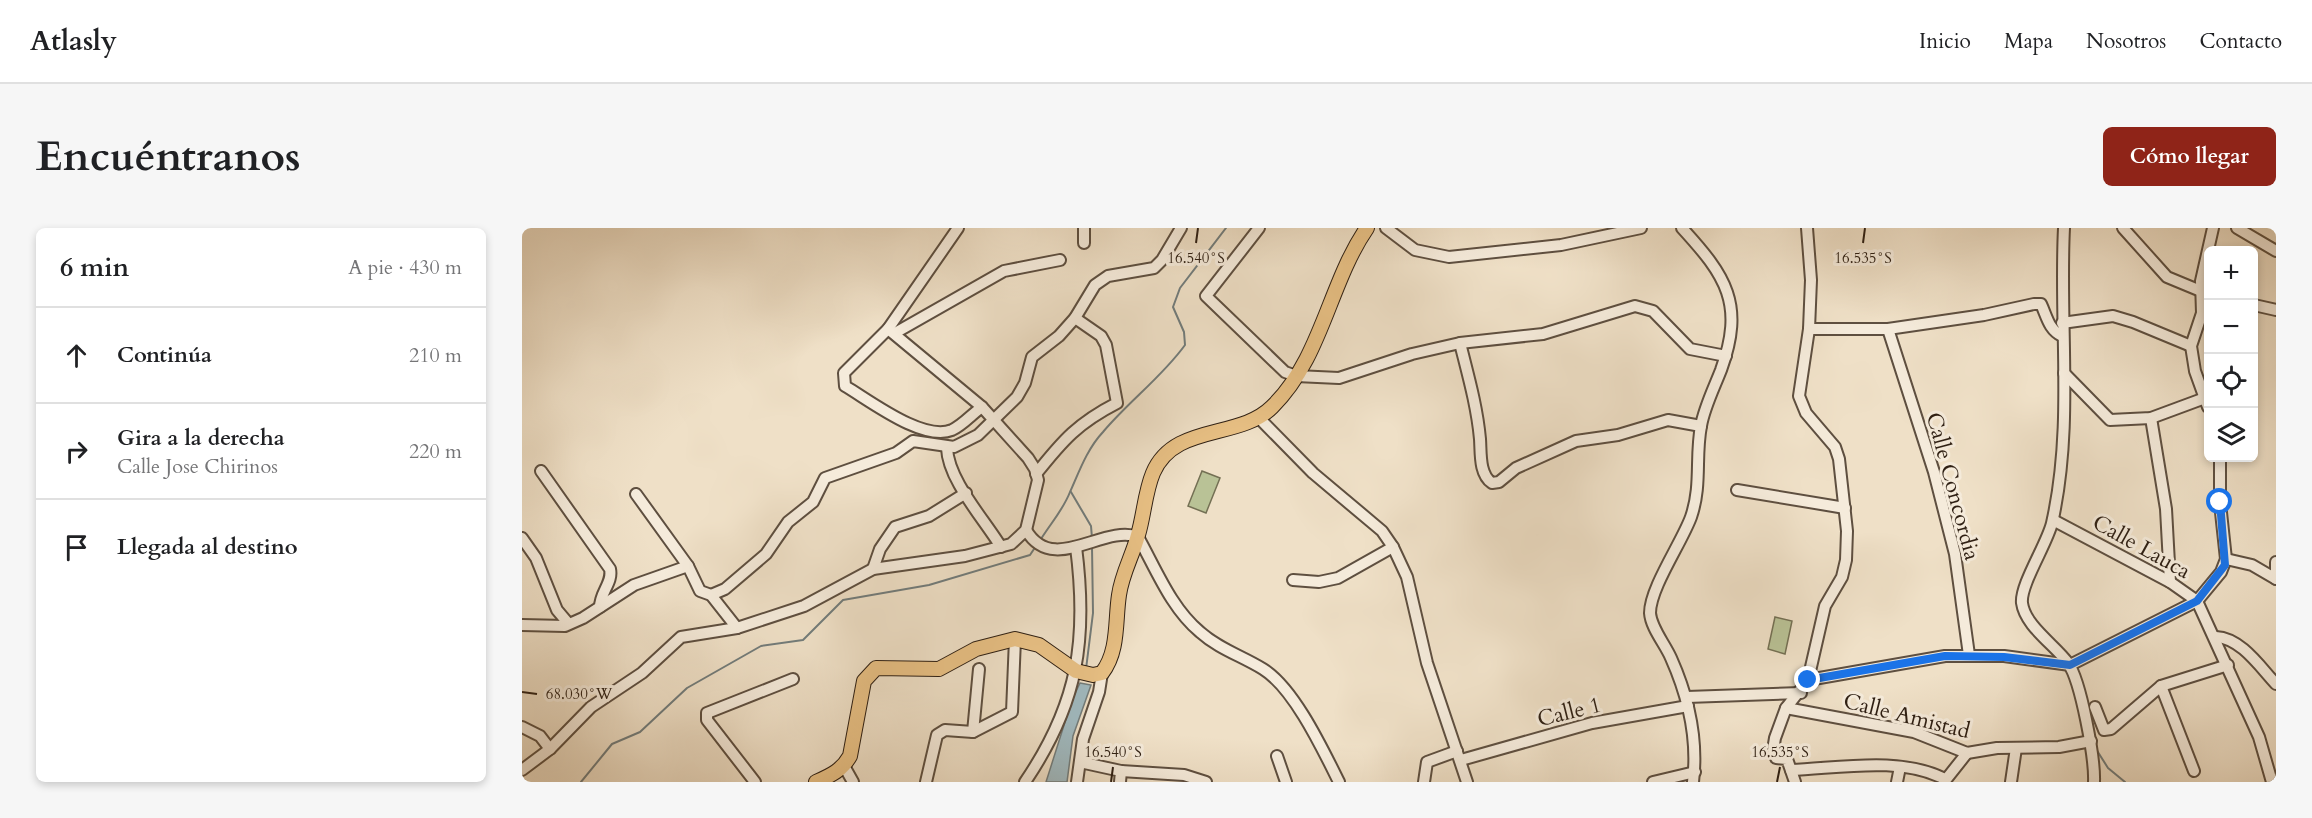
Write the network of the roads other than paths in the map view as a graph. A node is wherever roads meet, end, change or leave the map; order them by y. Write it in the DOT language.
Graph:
graph roads {
  1 [pos="958,228"];
  2 [pos="1084,228"];
  3 [pos="1181,228"];
  4 [pos="1258,228"];
  5 [pos="1368,228"];
  6 [pos="1386,228"];
  7 [pos="1641,228"];
  8 [pos="1682,228"];
  9 [pos="1807,228"];
  10 [pos="2064,228"];
  11 [pos="2123,228"];
  12 [pos="2212,228"];
  13 [pos="2237,228"];
  14 [pos="2254,233"];
  15 [pos="1084,243"];
  16 [pos="2208,246"];
  17 [pos="2276,251"];
  18 [pos="1060,260"];
  19 [pos="2204,267"];
  20 [pos="2204,289"];
  21 [pos="2204,293"];
  22 [pos="2205,300"];
  23 [pos="2258,306"];
  24 [pos="2276,310"];
  25 [pos="1075,318"];
  26 [pos="2062,323"];
  27 [pos="1809,329"];
  28 [pos="1888,329"];
  29 [pos="892,331"];
  30 [pos="2062,336"];
  31 [pos="1460,343"];
  32 [pos="2191,346"];
  33 [pos="1726,356"];
  34 [pos="2064,373"];
  35 [pos="1296,376"];
  36 [pos="2204,395"];
  37 [pos="2204,404"];
  38 [pos="982,407"];
  39 [pos="1259,417"];
  40 [pos="2151,418"];
  41 [pos="995,420"];
  42 [pos="1701,426"];
  43 [pos="947,448"];
  44 [pos="2220,462"];
  45 [pos="541,471"];
  46 [pos="1036,474"];
  47 [pos="1737,490"];
  48 [pos="966,493"];
  49 [pos="636,494"];
  50 [pos="1845,508"];
  51 [pos="2053,520"];
  52 [pos="1026,530"];
  53 [pos="1138,537"];
  54 [pos="522,538"];
  55 [pos="1080,546"];
  56 [pos="1001,547"];
  57 [pos="1393,547"];
  58 [pos="2226,559"];
  59 [pos="2276,562"];
  60 [pos="688,566"];
  61 [pos="873,569"];
  62 [pos="2276,579"];
  63 [pos="1293,580"];
  64 [pos="2170,582"];
  65 [pos="711,595"];
  66 [pos="2197,601"];
  67 [pos="600,607"];
  68 [pos="568,623"];
  69 [pos="522,625"];
  70 [pos="737,628"];
  71 [pos="2216,637"];
  72 [pos="1015,639"];
  73 [pos="1969,655"];
  74 [pos="2070,665"];
  75 [pos="2228,665"];
  76 [pos="979,669"];
  77 [pos="1088,673"];
  78 [pos="793,679"];
  79 [pos="1808,680"];
  80 [pos="2276,684"];
  81 [pos="2161,686"];
  82 [pos="1801,693"];
  83 [pos="1687,702"];
  84 [pos="2095,707"];
  85 [pos="1786,708"];
  86 [pos="522,727"];
  87 [pos="973,732"];
  88 [pos="2091,741"];
  89 [pos="550,748"];
  90 [pos="2016,748"];
  91 [pos="1967,753"];
  92 [pos="1459,755"];
  93 [pos="1277,756"];
  94 [pos="1080,762"];
  95 [pos="1900,767"];
  96 [pos="522,770"];
  97 [pos="1791,770"];
  98 [pos="2194,771"];
  99 [pos="839,774"];
  100 [pos="1120,776"];
  101 [pos="1694,777"];
  102 [pos="1945,780"];
  103 [pos="755,782"];
  104 [pos="816,782"];
  105 [pos="853,782"];
  106 [pos="926,782"];
  107 [pos="1025,782"];
  108 [pos="1077,782"];
  109 [pos="1206,782"];
  110 [pos="1287,782"];
  111 [pos="1339,782"];
  112 [pos="1424,782"];
  113 [pos="1467,782"];
  114 [pos="1653,782"];
  115 [pos="1795,782"];
  116 [pos="1897,782"];
  117 [pos="2011,782"];
  118 [pos="2094,782"];
  119 [pos="2272,782"];
  1 -- 29 [label="street"];
  2 -- 15 [label="street"];
  3 -- 25 [label="street"];
  4 -- 35 [label="street"];
  5 -- 35 [label="main road"];
  6 -- 7 [label="street"];
  8 -- 33 [label="street"];
  9 -- 27 [label="street"];
  10 -- 26 [label="street"];
  11 -- 21 [label="street"];
  12 -- 16 [label="street"];
  13 -- 14 [label="street"];
  14 -- 17 [label="street"];
  18 -- 29 [label="street"];
  19 -- 20 [label="street"];
  22 -- 32 [label="street"];
  23 -- 24 [label="street"];
  25 -- 41 [label="street"];
  25 -- 46 [label="street"];
  26 -- 30 [label="street"];
  26 -- 32 [label="street"];
  27 -- 28 [label="street"];
  27 -- 50 [label="street"];
  28 -- 30 [label="street"];
  28 -- 73 [label="street, Calle Concordia"];
  29 -- 38 [label="street"];
  29 -- 38 [label="street"];
  30 -- 34 [label="street"];
  31 -- 33 [label="street"];
  31 -- 35 [label="street"];
  31 -- 42 [label="street"];
  32 -- 36 [label="street"];
  33 -- 42 [label="street"];
  34 -- 40 [label="street"];
  34 -- 51 [label="street"];
  35 -- 39 [label="main road"];
  37 -- 40 [label="street"];
  38 -- 41 [label="street"];
  39 -- 53 [label="main road"];
  39 -- 57 [label="street"];
  40 -- 64 [label="street"];
  41 -- 43 [label="street"];
  41 -- 46 [label="street"];
  42 -- 83 [label="street"];
  43 -- 48 [label="street"];
  43 -- 65 [label="street"];
  44 -- 58 [label="street"];
  45 -- 67 [label="street"];
  46 -- 52 [label="street"];
  47 -- 50 [label="street"];
  48 -- 56 [label="street"];
  48 -- 61 [label="street"];
  49 -- 60 [label="street"];
  50 -- 79 [label="street"];
  51 -- 64 [label="street, Calle Lauca"];
  51 -- 74 [label="street"];
  52 -- 55 [label="street"];
  52 -- 56 [label="street"];
  53 -- 55 [label="street"];
  53 -- 77 [label="main road"];
  53 -- 111 [label="street"];
  54 -- 68 [label="street"];
  55 -- 77 [label="street"];
  56 -- 61 [label="street"];
  57 -- 63 [label="street"];
  57 -- 92 [label="street"];
  58 -- 62 [label="street"];
  58 -- 66 [label="street"];
  59 -- 62 [label="street"];
  60 -- 65 [label="street"];
  60 -- 67 [label="street"];
  61 -- 70 [label="street"];
  64 -- 66 [label="street, Calle Lauca"];
  65 -- 70 [label="street"];
  66 -- 71 [label="street, Calle Lauca"];
  66 -- 74 [label="street"];
  67 -- 68 [label="street"];
  68 -- 69 [label="street"];
  70 -- 89 [label="street"];
  71 -- 75 [label="street, Calle Lauca"];
  71 -- 80 [label="street"];
  72 -- 77 [label="main road"];
  72 -- 87 [label="street"];
  72 -- 99 [label="main road"];
  73 -- 74 [label="street"];
  73 -- 79 [label="street"];
  74 -- 88 [label="street"];
  75 -- 81 [label="street"];
  75 -- 119 [label="street, Calle Lauca"];
  76 -- 87 [label="street"];
  77 -- 94 [label="street"];
  77 -- 107 [label="street"];
  78 -- 103 [label="street"];
  79 -- 82 [label="street"];
  81 -- 84 [label="street"];
  81 -- 98 [label="street"];
  82 -- 83 [label="street, Calle 1"];
  82 -- 85 [label="street"];
  83 -- 92 [label="street, Calle 1"];
  83 -- 101 [label="street"];
  85 -- 91 [label="street, Calle Amistad"];
  85 -- 97 [label="street"];
  86 -- 89 [label="street"];
  87 -- 106 [label="street"];
  88 -- 90 [label="street, Calle Amistad"];
  88 -- 118 [label="street"];
  89 -- 96 [label="street"];
  90 -- 91 [label="street, Calle Amistad"];
  90 -- 117 [label="street"];
  91 -- 102 [label="street"];
  92 -- 112 [label="street, Calle 1"];
  92 -- 113 [label="street"];
  93 -- 110 [label="street"];
  94 -- 100 [label="street"];
  94 -- 108 [label="street"];
  95 -- 97 [label="street"];
  95 -- 102 [label="street"];
  95 -- 116 [label="street"];
  97 -- 115 [label="street"];
  99 -- 104 [label="main road"];
  99 -- 105 [label="street"];
  100 -- 109 [label="street"];
  101 -- 114 [label="street"];
}
